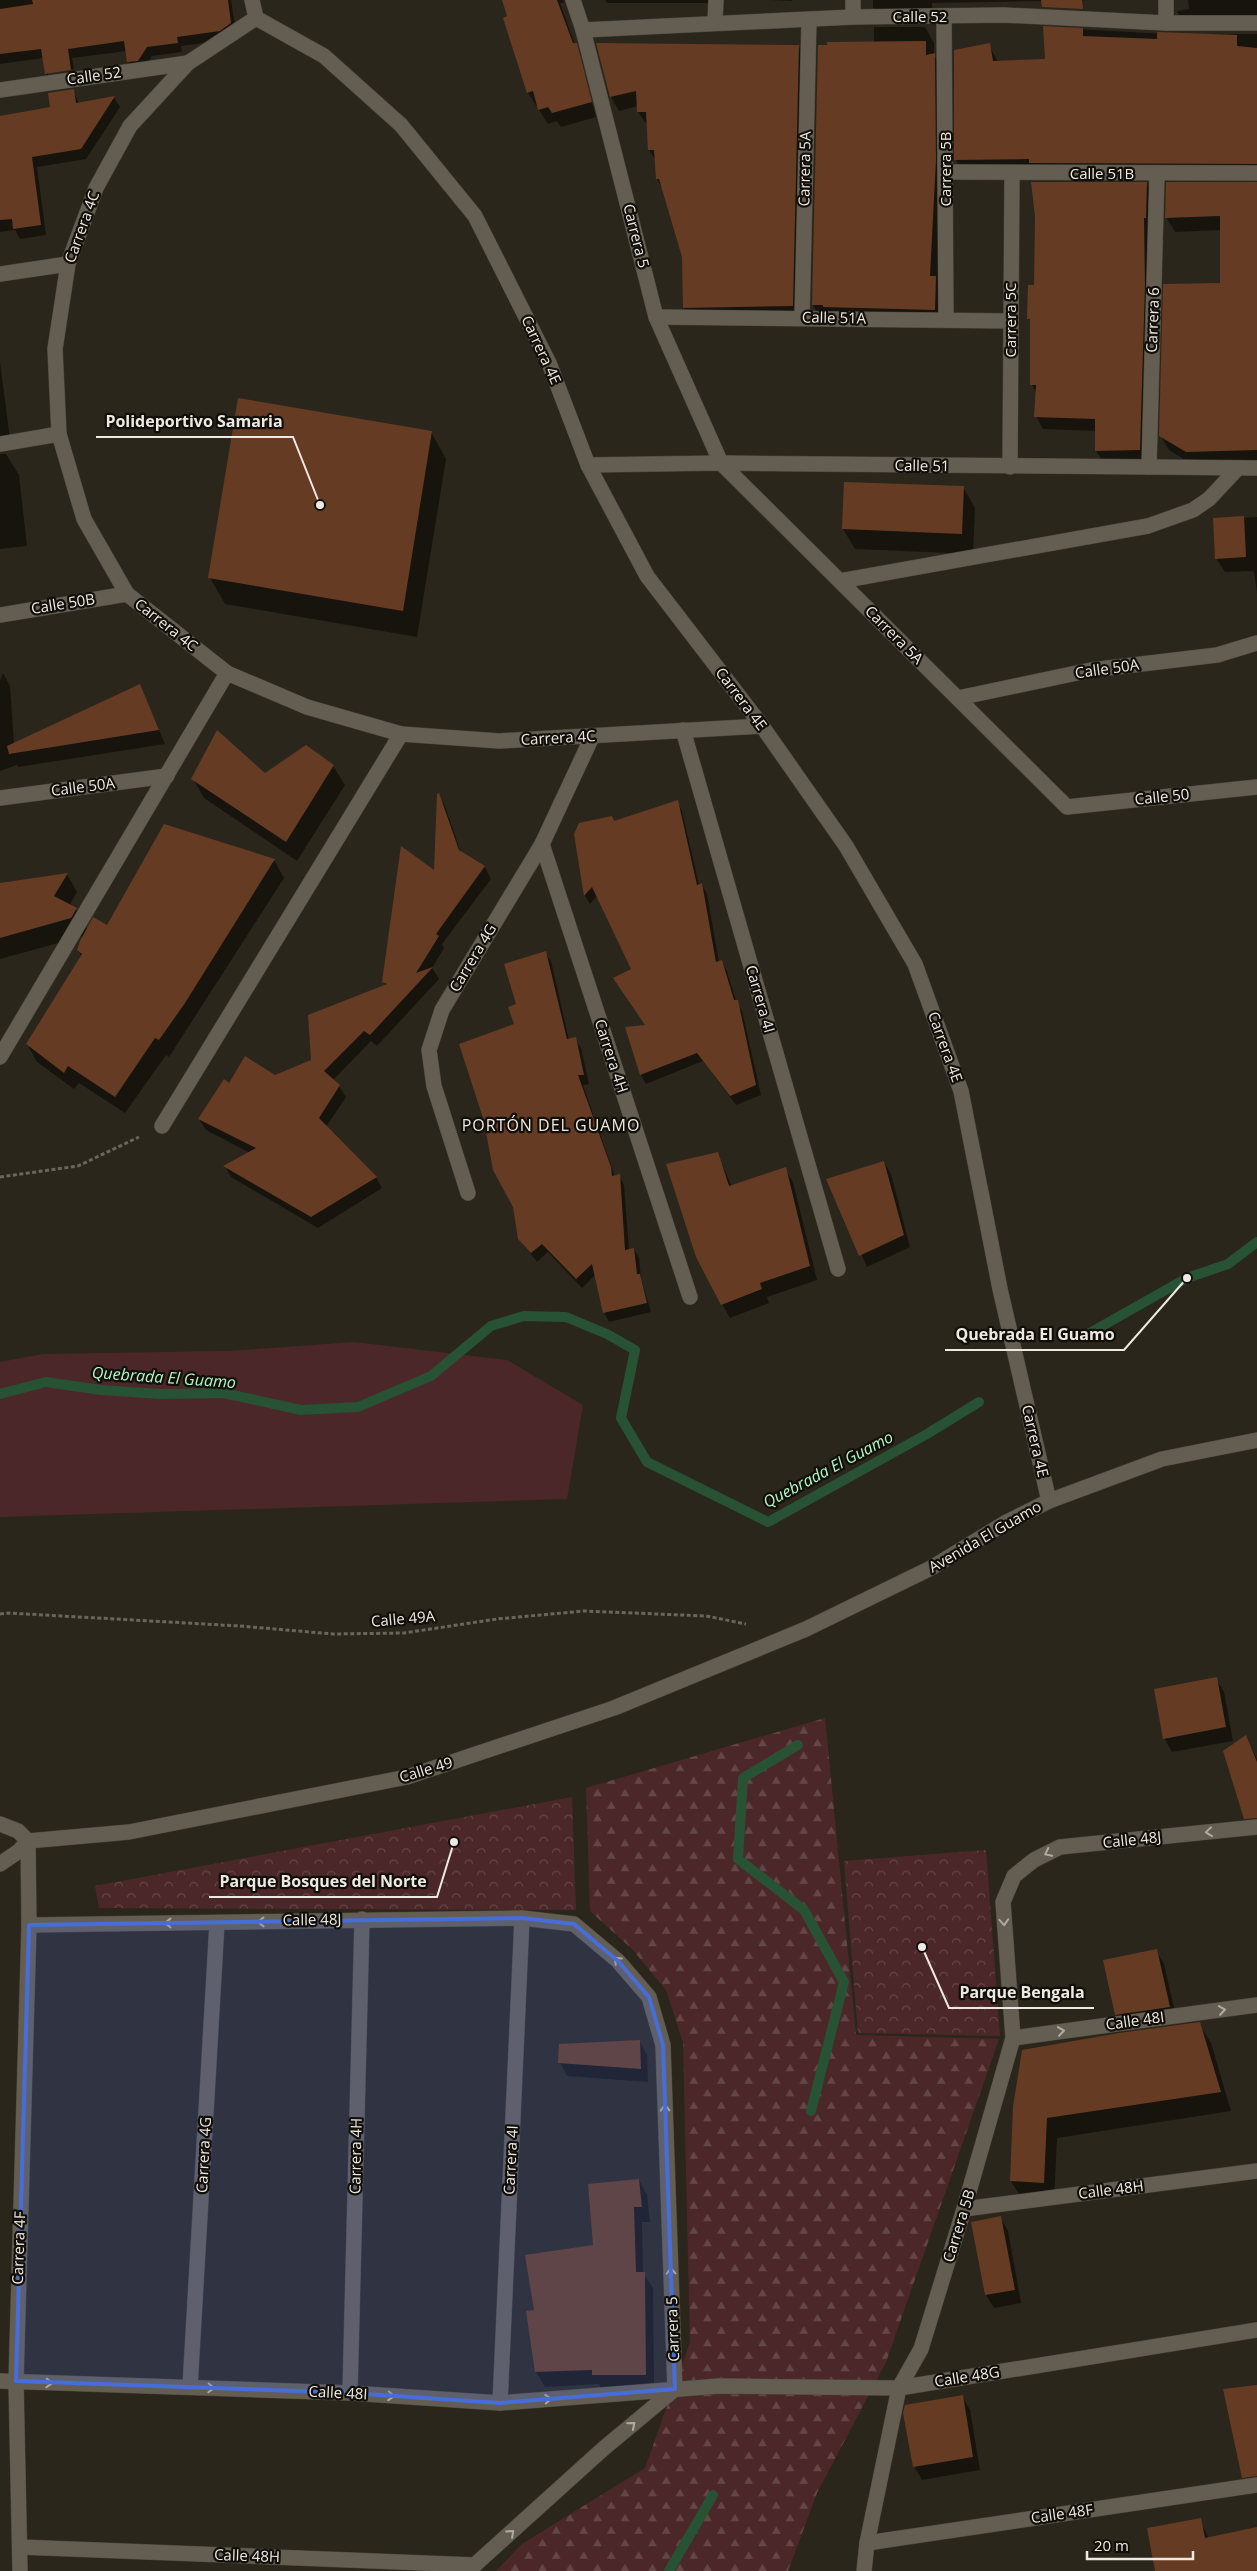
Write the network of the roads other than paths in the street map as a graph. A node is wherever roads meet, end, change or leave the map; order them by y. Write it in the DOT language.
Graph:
graph roads {
  1 [pos="252,0"];
  2 [pos="573,0"];
  3 [pos="716,0"];
  4 [pos="853,0"];
  5 [pos="1004,0"];
  6 [pos="1166,0"];
  7 [pos="1004,16"];
  8 [pos="852,17"];
  9 [pos="256,18"];
  10 [pos="944,18"];
  11 [pos="809,20"];
  12 [pos="715,22"];
  13 [pos="1166,23"];
  14 [pos="1257,23"];
  15 [pos="583,30"];
  16 [pos="188,63"];
  17 [pos="0,90"];
  18 [pos="947,172"];
  19 [pos="1012,174"];
  20 [pos="1157,174"];
  21 [pos="1257,174"];
  22 [pos="68,264"];
  23 [pos="0,274"];
  24 [pos="656,317"];
  25 [pos="802,318"];
  26 [pos="946,320"];
  27 [pos="1011,321"];
  28 [pos="59,434"];
  29 [pos="0,444"];
  30 [pos="721,463"];
  31 [pos="588,464"];
  32 [pos="1010,467"];
  33 [pos="1149,467"];
  34 [pos="1238,468"];
  35 [pos="1257,468"];
  36 [pos="840,581"];
  37 [pos="127,594"];
  38 [pos="0,615"];
  39 [pos="1257,643"];
  40 [pos="227,673"];
  41 [pos="958,698"];
  42 [pos="762,726"];
  43 [pos="683,730"];
  44 [pos="401,734"];
  45 [pos="592,737"];
  46 [pos="167,776"];
  47 [pos="1257,787"];
  48 [pos="0,798"];
  49 [pos="1067,807"];
  50 [pos="542,844"];
  51 [pos="0,1057"];
  52 [pos="162,1126"];
  53 [pos="468,1193"];
  54 [pos="838,1269"];
  55 [pos="690,1297"];
  56 [pos="1257,1440"];
  57 [pos="1049,1501"];
  58 [pos="806,1629"];
  59 [pos="0,1824"];
  60 [pos="1257,1827"];
  61 [pos="28,1841"];
  62 [pos="0,1864"];
  63 [pos="1014,1876"];
  64 [pos="522,1918"];
  65 [pos="362,1919"];
  66 [pos="217,1923"];
  67 [pos="28,1925"];
  68 [pos="649,1997"];
  69 [pos="1257,2005"];
  70 [pos="1013,2038"];
  71 [pos="1257,2171"];
  72 [pos="964,2209"];
  73 [pos="1257,2330"];
  74 [pos="0,2381"];
  75 [pos="16,2382"];
  76 [pos="190,2387"];
  77 [pos="899,2388"];
  78 [pos="674,2389"];
  79 [pos="350,2393"];
  80 [pos="500,2403"];
  81 [pos="1257,2485"];
  82 [pos="867,2544"];
  83 [pos="20,2547"];
  84 [pos="471,2568"];
  85 [pos="20,2571"];
  86 [pos="864,2571"];
  1 -- 9 [label="street"];
  2 -- 15 [label="street, Carrera 5"];
  3 -- 12 [label="street"];
  4 -- 8 [label="street"];
  5 -- 7 [label="street"];
  6 -- 13 [label="street"];
  7 -- 10 [label="street, Calle 52"];
  7 -- 13 [label="street, Calle 52"];
  8 -- 10 [label="street, Calle 52"];
  8 -- 11 [label="street, Calle 52"];
  9 -- 16 [label="street, Carrera 4C"];
  9 -- 31 [label="street, Carrera 4E"];
  10 -- 18 [label="street, Carrera 5B"];
  11 -- 12 [label="street, Calle 52"];
  11 -- 25 [label="street, Carrera 5A"];
  12 -- 15 [label="street, Calle 52"];
  13 -- 14 [label="street, Calle 52"];
  15 -- 24 [label="street, Carrera 5"];
  16 -- 17 [label="street, Calle 52"];
  16 -- 22 [label="street, Carrera 4C"];
  18 -- 19 [label="street, Calle 51B"];
  18 -- 26 [label="street, Carrera 5B"];
  19 -- 20 [label="street, Calle 51B"];
  19 -- 27 [label="street, Carrera 5C"];
  20 -- 21 [label="street, Calle 51B"];
  20 -- 33 [label="street, Carrera 6"];
  22 -- 23 [label="street"];
  22 -- 28 [label="street, Carrera 4C"];
  24 -- 25 [label="street, Calle 51A"];
  24 -- 30 [label="street, Carrera 5"];
  25 -- 26 [label="street, Calle 51A"];
  26 -- 27 [label="street, Calle 51A"];
  27 -- 32 [label="street, Carrera 5C"];
  28 -- 29 [label="street"];
  28 -- 37 [label="street, Carrera 4C"];
  30 -- 31 [label="street, Calle 51"];
  30 -- 32 [label="street, Calle 51"];
  30 -- 36 [label="street, Carrera 5A"];
  31 -- 42 [label="street, Carrera 4E"];
  32 -- 33 [label="street, Calle 51"];
  33 -- 34 [label="street, Calle 51"];
  34 -- 35 [label="street, Calle 51"];
  34 -- 36 [label="street"];
  36 -- 41 [label="street, Carrera 5A"];
  37 -- 38 [label="street, Calle 50B"];
  37 -- 40 [label="street, Carrera 4C"];
  39 -- 41 [label="street, Calle 50A"];
  40 -- 44 [label="street, Carrera 4C"];
  40 -- 46 [label="street"];
  41 -- 49 [label="street, Carrera 5A"];
  42 -- 43 [label="street, Carrera 4C"];
  42 -- 57 [label="street, Carrera 4E"];
  43 -- 45 [label="street, Carrera 4C"];
  43 -- 54 [label="street, Carrera 4I"];
  44 -- 45 [label="street, Carrera 4C"];
  44 -- 52 [label="street"];
  45 -- 50 [label="street, Carrera 4G"];
  46 -- 48 [label="street, Calle 50A"];
  46 -- 51 [label="street"];
  47 -- 49 [label="street, Calle 50"];
  50 -- 53 [label="street, Carrera 4G"];
  50 -- 55 [label="street, Carrera 4H"];
  56 -- 57 [label="street, Avenida El Guamo"];
  57 -- 58 [label="street, Avenida El Guamo"];
  58 -- 61 [label="street, Calle 49"];
  59 -- 61 [label="street"];
  60 -- 63 [label="street, Calle 48J, one-way"];
  61 -- 62 [label="street"];
  61 -- 67 [label="street"];
  63 -- 70 [label="street, Carrera 5B, one-way"];
  64 -- 65 [label="street, Calle 48J"];
  68 -- 64 [label="street, Calle 48J, one-way"];
  64 -- 80 [label="street, Carrera 4I"];
  65 -- 66 [label="street, Calle 48J, one-way"];
  65 -- 79 [label="street, Carrera 4H"];
  66 -- 67 [label="street, Calle 48J, one-way"];
  66 -- 76 [label="street, Carrera 4G"];
  67 -- 75 [label="street, Carrera 4F"];
  78 -- 68 [label="street, Carrera 5, one-way"];
  70 -- 69 [label="street, Calle 48I, one-way"];
  70 -- 72 [label="street, Carrera 5B"];
  71 -- 72 [label="street, Calle 48H"];
  72 -- 77 [label="street, Carrera 5B"];
  73 -- 77 [label="street, Calle 48G"];
  74 -- 75 [label="street, Calle 48I"];
  75 -- 76 [label="street, Calle 48I, one-way"];
  75 -- 83 [label="street, Carrera 4F"];
  76 -- 79 [label="street, Calle 48I, one-way"];
  77 -- 78 [label="street, Calle 48G"];
  77 -- 82 [label="street, Carrera 5B"];
  80 -- 78 [label="street, Calle 48I, one-way"];
  84 -- 78 [label="street, one-way"];
  79 -- 80 [label="street, Calle 48I, one-way"];
  81 -- 82 [label="street, Calle 48F"];
  82 -- 86 [label="street, Carrera 5B"];
  83 -- 84 [label="street, Calle 48H"];
  83 -- 85 [label="street, Carrera 4F"];
}
